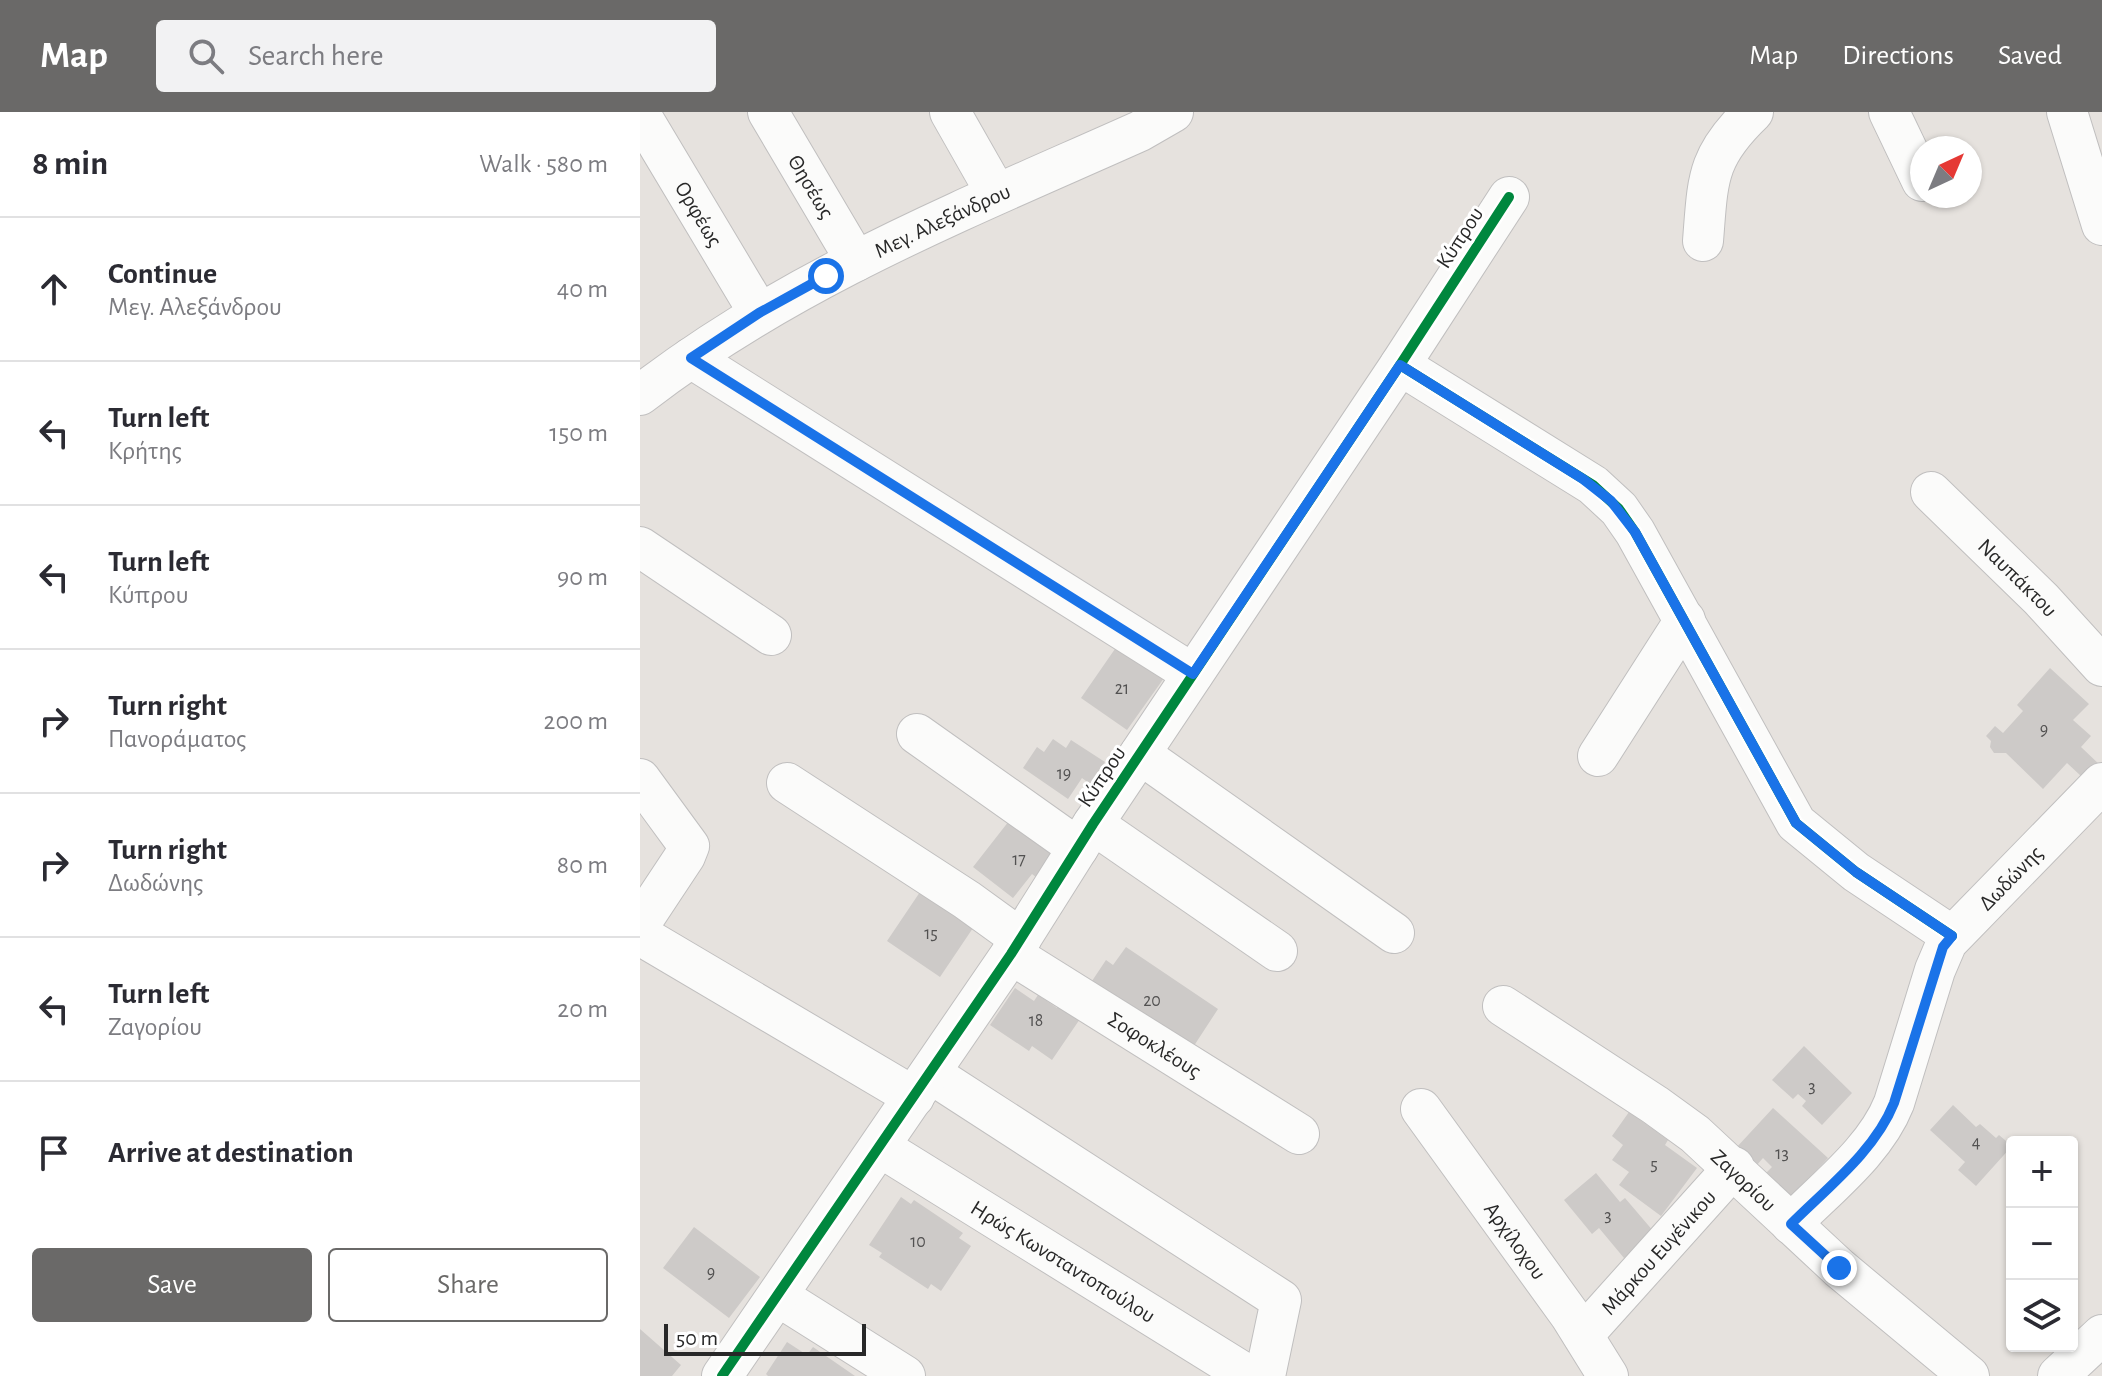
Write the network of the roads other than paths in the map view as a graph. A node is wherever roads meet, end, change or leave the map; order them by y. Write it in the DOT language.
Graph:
graph roads {
  1 [pos="768,112"];
  2 [pos="950,112"];
  3 [pos="1753,112"];
  4 [pos="2067,112"];
  5 [pos="640,114"];
  6 [pos="1901,115"];
  7 [pos="1147,118"];
  8 [pos="1910,141"];
  9 [pos="996,193"];
  10 [pos="1509,197"];
  11 [pos="2102,225"];
  12 [pos="1703,241"];
  13 [pos="856,261"];
  14 [pos="759,313"];
  15 [pos="691,358"];
  16 [pos="1400,365"];
  17 [pos="640,395"];
  18 [pos="1931,492"];
  19 [pos="640,547"];
  20 [pos="1685,620"];
  21 [pos="771,635"];
  22 [pos="2102,666"];
  23 [pos="1193,674"];
  24 [pos="917,734"];
  25 [pos="1140,754"];
  26 [pos="1598,756"];
  27 [pos="640,779"];
  28 [pos="787,783"];
  29 [pos="2102,783"];
  30 [pos="1086,836"];
  31 [pos="640,924"];
  32 [pos="1394,933"];
  33 [pos="640,935"];
  34 [pos="1952,936"];
  35 [pos="1016,946"];
  36 [pos="1277,951"];
  37 [pos="1503,1006"];
  38 [pos="922,1085"];
  39 [pos="1421,1109"];
  40 [pos="1299,1134"];
  41 [pos="880,1147"];
  42 [pos="1734,1167"];
  43 [pos="1791,1224"];
  44 [pos="778,1296"];
  45 [pos="1583,1335"];
  46 [pos="722,1376"];
  47 [pos="905,1376"];
  48 [pos="1249,1376"];
  49 [pos="1265,1376"];
  50 [pos="1608,1376"];
  51 [pos="1969,1376"];
  1 -- 13 [label="street, Θησέως"];
  2 -- 9 [label="street"];
  3 -- 12 [label="street"];
  4 -- 11 [label="street"];
  5 -- 14 [label="street, Ορφέως"];
  6 -- 8 [label="street"];
  7 -- 9 [label="street, Μεγ. Αλεξάνδρου"];
  9 -- 13 [label="street, Μεγ. Αλεξάνδρου"];
  10 -- 16 [label="street, Κύπρου"];
  13 -- 14 [label="street, Μεγ. Αλεξάνδρου"];
  14 -- 15 [label="street, Μεγ. Αλεξάνδρου"];
  15 -- 17 [label="street, Μεγ. Αλεξάνδρου"];
  15 -- 23 [label="street"];
  16 -- 20 [label="street"];
  16 -- 23 [label="street, Κύπρου"];
  18 -- 22 [label="street, Ναυπάκτου"];
  19 -- 21 [label="street"];
  20 -- 26 [label="street"];
  20 -- 34 [label="street"];
  23 -- 25 [label="street, Κύπρου"];
  24 -- 30 [label="street"];
  25 -- 30 [label="street, Κύπρου"];
  25 -- 32 [label="street"];
  27 -- 31 [label="street"];
  28 -- 35 [label="street, Σοφοκλέους"];
  29 -- 34 [label="street, Δωδώνης"];
  30 -- 35 [label="street, Κύπρου"];
  30 -- 36 [label="street"];
  33 -- 38 [label="street"];
  34 -- 43 [label="street, Δωδώνης"];
  35 -- 38 [label="street, Κύπρου"];
  35 -- 40 [label="street, Σοφοκλέους"];
  37 -- 42 [label="street, Ζαγορίου"];
  38 -- 41 [label="street, Κύπρου"];
  38 -- 49 [label="street"];
  39 -- 45 [label="street, Αρχίλοχου"];
  41 -- 44 [label="street, Κύπρου"];
  41 -- 48 [label="street, Ηρώς Κωνσταντοπούλου"];
  42 -- 43 [label="street, Ζαγορίου"];
  42 -- 45 [label="street, Μάρκου Ευγένικου"];
  43 -- 51 [label="street, Ζαγορίου"];
  44 -- 46 [label="street, Κύπρου"];
  44 -- 47 [label="street"];
  45 -- 50 [label="street, Αρχίλοχου"];
}
